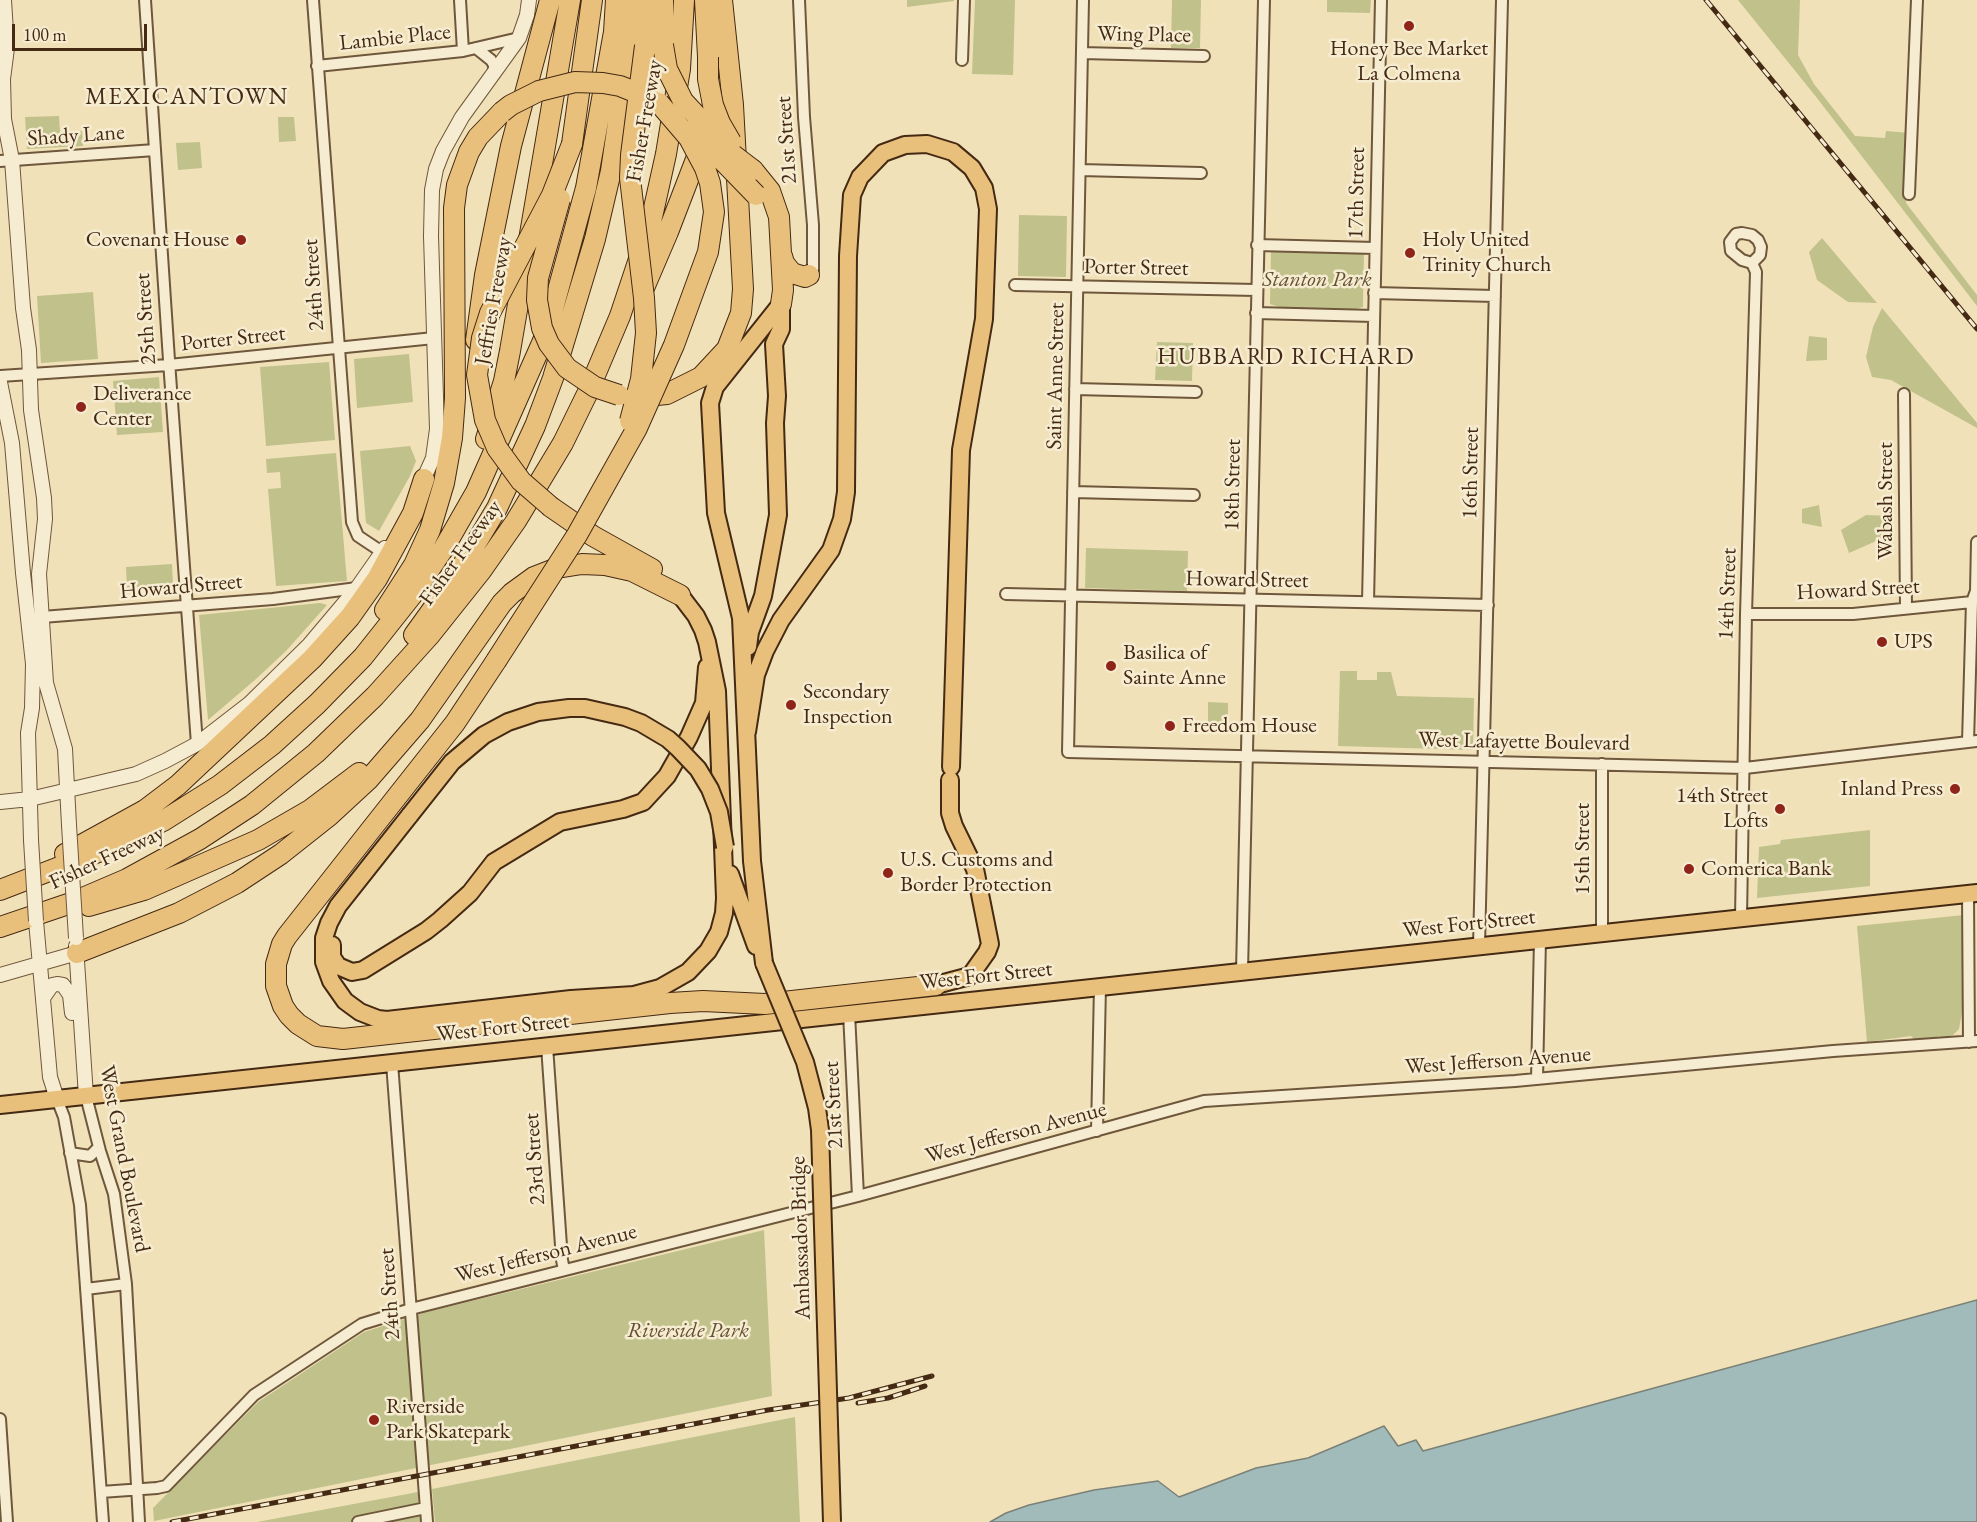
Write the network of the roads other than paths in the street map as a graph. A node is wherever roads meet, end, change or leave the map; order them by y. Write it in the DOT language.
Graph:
graph roads {
  1 [pos="4,0"];
  2 [pos="146,0"];
  3 [pos="313,0"];
  4 [pos="460,0"];
  5 [pos="529,0"];
  6 [pos="550,0"];
  7 [pos="570,0"];
  8 [pos="592,0"];
  9 [pos="616,0"];
  10 [pos="636,0"];
  11 [pos="650,0"];
  12 [pos="663,0"];
  13 [pos="684,0"];
  14 [pos="705,0"];
  15 [pos="722,0"];
  16 [pos="799,0"];
  17 [pos="964,0"];
  18 [pos="1083,0"];
  19 [pos="1264,0"];
  20 [pos="1381,0"];
  21 [pos="1502,0"];
  22 [pos="1917,0"];
  23 [pos="519,38"];
  24 [pos="726,40"];
  25 [pos="654,46"];
  26 [pos="476,48"];
  27 [pos="464,51"];
  28 [pos="1082,53"];
  29 [pos="1204,56"];
  30 [pos="962,60"];
  31 [pos="317,66"];
  32 [pos="494,74"];
  33 [pos="659,103"];
  34 [pos="572,144"];
  35 [pos="155,150"];
  36 [pos="6,160"];
  37 [pos="1080,170"];
  38 [pos="754,171"];
  39 [pos="1201,173"];
  40 [pos="1909,194"];
  41 [pos="1257,245"];
  42 [pos="781,247"];
  43 [pos="1375,248"];
  44 [pos="1754,268"];
  45 [pos="810,275"];
  46 [pos="1015,285"];
  47 [pos="1078,286"];
  48 [pos="1256,290"];
  49 [pos="1374,293"];
  50 [pos="1495,296"];
  51 [pos="782,300"];
  52 [pos="1256,313"];
  53 [pos="1374,316"];
  54 [pos="434,338"];
  55 [pos="338,347"];
  56 [pos="169,365"];
  57 [pos="30,374"];
  58 [pos="477,375"];
  59 [pos="0,376"];
  60 [pos="0,382"];
  61 [pos="1075,389"];
  62 [pos="1197,392"];
  63 [pos="1904,394"];
  64 [pos="549,468"];
  65 [pos="610,477"];
  66 [pos="424,479"];
  67 [pos="1073,492"];
  68 [pos="1194,495"];
  69 [pos="1977,542"];
  70 [pos="382,552"];
  71 [pos="357,588"];
  72 [pos="32,591"];
  73 [pos="324,593"];
  74 [pos="414,594"];
  75 [pos="1006,594"];
  76 [pos="680,595"];
  77 [pos="1071,596"];
  78 [pos="1250,600"];
  79 [pos="1368,602"];
  80 [pos="1972,602"];
  81 [pos="1488,605"];
  82 [pos="186,606"];
  83 [pos="1906,608"];
  84 [pos="337,614"];
  85 [pos="1746,614"];
  86 [pos="42,617"];
  87 [pos="707,642"];
  88 [pos="459,662"];
  89 [pos="743,675"];
  90 [pos="317,704"];
  91 [pos="747,732"];
  92 [pos="1972,742"];
  93 [pos="196,744"];
  94 [pos="1068,752"];
  95 [pos="1247,756"];
  96 [pos="1485,762"];
  97 [pos="1602,765"];
  98 [pos="300,767"];
  99 [pos="1744,768"];
  100 [pos="66,791"];
  101 [pos="30,799"];
  102 [pos="0,802"];
  103 [pos="414,818"];
  104 [pos="1,890"];
  105 [pos="1973,894"];
  106 [pos="1741,918"];
  107 [pos="6,925"];
  108 [pos="1602,933"];
  109 [pos="1540,939"];
  110 [pos="76,946"];
  111 [pos="1479,946"];
  112 [pos="764,963"];
  113 [pos="40,964"];
  114 [pos="1242,971"];
  115 [pos="0,975"];
  116 [pos="936,985"];
  117 [pos="1100,986"];
  118 [pos="43,998"];
  119 [pos="849,1013"];
  120 [pos="1973,1042"];
  121 [pos="547,1046"];
  122 [pos="392,1063"];
  123 [pos="84,1071"];
  124 [pos="1537,1079"];
  125 [pos="86,1096"];
  126 [pos="57,1099"];
  127 [pos="0,1105"];
  128 [pos="1097,1131"];
  129 [pos="99,1147"];
  130 [pos="70,1153"];
  131 [pos="858,1196"];
  132 [pos="564,1270"];
  133 [pos="126,1284"];
  134 [pos="86,1289"];
  135 [pos="411,1309"];
  136 [pos="0,1419"];
  137 [pos="139,1490"];
  138 [pos="100,1492"];
  139 [pos="426,1508"];
  140 [pos="7,1522"];
  141 [pos="103,1522"];
  142 [pos="139,1522"];
  143 [pos="358,1522"];
  144 [pos="427,1522"];
  145 [pos="832,1522"];
  1 -- 36 [label="street, West Grand Boulevard"];
  2 -- 35 [label="street, 25th Street"];
  3 -- 31 [label="street, 24th Street"];
  4 -- 27 [label="street"];
  5 -- 23 [label="street"];
  6 -- 58 [label="highway, bridge"];
  7 -- 74 [label="highway, Jeffries Freeway"];
  8 -- 34 [label="highway"];
  9 -- 74 [label="highway, Fisher Freeway"];
  10 -- 98 [label="highway"];
  11 -- 25 [label="highway"];
  12 -- 25 [label="highway"];
  13 -- 64 [label="highway, Fisher Freeway"];
  14 -- 38 [label="highway, bridge"];
  15 -- 24 [label="highway"];
  16 -- 45 [label="street, 21st Street"];
  17 -- 30 [label="street"];
  18 -- 28 [label="street, Saint Anne Street"];
  19 -- 41 [label="street, 18th Street"];
  20 -- 43 [label="street, 17th Street"];
  21 -- 50 [label="street, 16th Street"];
  22 -- 40 [label="street"];
  23 -- 26 [label="street, Lambie Place"];
  23 -- 32 [label="street"];
  24 -- 34 [label="highway, bridge"];
  24 -- 64 [label="highway"];
  25 -- 38 [label="highway, bridge"];
  25 -- 65 [label="highway, bridge"];
  26 -- 27 [label="street, Lambie Place"];
  26 -- 32 [label="street, Lambie Place"];
  27 -- 31 [label="street, Lambie Place"];
  28 -- 29 [label="street, Wing Place"];
  28 -- 37 [label="street, Saint Anne Street"];
  31 -- 55 [label="street, 24th Street"];
  32 -- 54 [label="street"];
  33 -- 51 [label="highway, bridge"];
  33 -- 65 [label="highway, bridge"];
  33 -- 90 [label="highway, bridge"];
  34 -- 58 [label="highway, bridge"];
  35 -- 36 [label="street, Shady Lane"];
  35 -- 56 [label="street, 25th Street"];
  36 -- 57 [label="street, West Grand Boulevard"];
  37 -- 39 [label="street"];
  37 -- 47 [label="street, Saint Anne Street"];
  38 -- 42 [label="highway"];
  41 -- 43 [label="street"];
  41 -- 48 [label="street, 18th Street"];
  42 -- 45 [label="highway"];
  42 -- 51 [label="highway"];
  43 -- 49 [label="street, 17th Street"];
  44 -- 85 [label="street, 14th Street"];
  45 -- 51 [label="main road"];
  46 -- 47 [label="street, Porter Street"];
  47 -- 48 [label="street, Porter Street"];
  47 -- 61 [label="street, Saint Anne Street"];
  48 -- 52 [label="street, 18th Street"];
  49 -- 50 [label="street"];
  49 -- 53 [label="street, 17th Street"];
  50 -- 81 [label="street, 16th Street"];
  51 -- 89 [label="main road"];
  51 -- 89 [label="main road"];
  52 -- 53 [label="street"];
  52 -- 78 [label="street, 18th Street"];
  53 -- 79 [label="street, 17th Street"];
  54 -- 55 [label="street, Porter Street"];
  54 -- 66 [label="street"];
  55 -- 56 [label="street, Porter Street"];
  55 -- 70 [label="street, 24th Street"];
  56 -- 57 [label="street, Porter Street"];
  56 -- 82 [label="street, 25th Street"];
  57 -- 59 [label="street, Porter Street"];
  57 -- 72 [label="street, West Grand Boulevard"];
  58 -- 76 [label="highway, bridge"];
  60 -- 72 [label="street, West Grand Boulevard"];
  61 -- 62 [label="street"];
  61 -- 67 [label="street, Saint Anne Street"];
  63 -- 83 [label="street, Wabash Street"];
  64 -- 98 [label="highway, Fisher Freeway"];
  65 -- 116 [label="highway, bridge"];
  66 -- 70 [label="street"];
  66 -- 104 [label="highway"];
  67 -- 68 [label="street"];
  67 -- 77 [label="street, Saint Anne Street"];
  69 -- 80 [label="street"];
  70 -- 71 [label="street"];
  71 -- 73 [label="street, Howard Street"];
  71 -- 84 [label="street"];
  72 -- 86 [label="street, West Grand Boulevard"];
  72 -- 101 [label="street, West Grand Boulevard"];
  73 -- 82 [label="street, Howard Street"];
  73 -- 84 [label="street"];
  74 -- 90 [label="highway, Fisher Freeway"];
  75 -- 77 [label="street, Howard Street"];
  76 -- 87 [label="main road"];
  76 -- 88 [label="highway"];
  77 -- 78 [label="street, Howard Street"];
  77 -- 94 [label="street, Saint Anne Street"];
  78 -- 79 [label="street, Howard Street"];
  78 -- 95 [label="street, 18th Street"];
  79 -- 81 [label="street, Howard Street"];
  80 -- 83 [label="street, Howard Street"];
  80 -- 92 [label="street"];
  81 -- 96 [label="street, 16th Street"];
  82 -- 86 [label="street, Howard Street"];
  82 -- 93 [label="street, 25th Street"];
  83 -- 85 [label="street, Howard Street"];
  84 -- 93 [label="street"];
  85 -- 99 [label="street, 14th Street"];
  86 -- 100 [label="street, West Grand Boulevard"];
  87 -- 103 [label="main road"];
  87 -- 103 [label="main road"];
  88 -- 107 [label="highway"];
  88 -- 110 [label="highway"];
  89 -- 91 [label="main road"];
  90 -- 104 [label="highway, Fisher Freeway"];
  91 -- 112 [label="main road"];
  91 -- 116 [label="main road"];
  92 -- 99 [label="street, West Lafayette Boulevard"];
  93 -- 100 [label="street"];
  94 -- 95 [label="street, West Lafayette Boulevard"];
  95 -- 96 [label="street, West Lafayette Boulevard"];
  95 -- 114 [label="street, 18th Street"];
  96 -- 97 [label="street, West Lafayette Boulevard"];
  96 -- 111 [label="street, 16th Street"];
  97 -- 99 [label="street, West Lafayette Boulevard"];
  97 -- 108 [label="street, 15th Street"];
  98 -- 107 [label="highway, Fisher Freeway"];
  99 -- 106 [label="street, 14th Street"];
  100 -- 101 [label="street"];
  100 -- 110 [label="street, West Grand Boulevard, bridge"];
  101 -- 102 [label="street"];
  101 -- 113 [label="street, West Grand Boulevard, bridge"];
  103 -- 112 [label="main road, bridge"];
  105 -- 106 [label="main road, West Fort Street"];
  105 -- 120 [label="street"];
  106 -- 108 [label="main road, West Fort Street"];
  108 -- 109 [label="main road, West Fort Street"];
  109 -- 111 [label="main road, West Fort Street"];
  109 -- 124 [label="street"];
  110 -- 113 [label="street"];
  110 -- 123 [label="street, West Grand Boulevard"];
  111 -- 114 [label="main road, West Fort Street"];
  112 -- 145 [label="main road, Ambassador Bridge, bridge"];
  113 -- 115 [label="street"];
  113 -- 118 [label="street, West Grand Boulevard"];
  114 -- 117 [label="main road, West Fort Street"];
  117 -- 119 [label="main road, West Fort Street"];
  117 -- 128 [label="street"];
  118 -- 123 [label="street"];
  118 -- 126 [label="street, West Grand Boulevard"];
  119 -- 121 [label="main road, West Fort Street"];
  119 -- 131 [label="street, 21st Street"];
  120 -- 124 [label="street, West Jefferson Avenue"];
  121 -- 122 [label="main road, West Fort Street"];
  121 -- 132 [label="street, 23rd Street"];
  122 -- 125 [label="main road, West Fort Street"];
  122 -- 135 [label="street, 24th Street"];
  123 -- 125 [label="street, West Grand Boulevard"];
  124 -- 128 [label="street, West Jefferson Avenue"];
  125 -- 126 [label="main road, West Fort Street"];
  125 -- 129 [label="street, West Grand Boulevard"];
  126 -- 127 [label="main road, West Fort Street"];
  126 -- 130 [label="street, West Grand Boulevard"];
  128 -- 131 [label="street, West Jefferson Avenue"];
  129 -- 130 [label="street"];
  129 -- 133 [label="street, West Grand Boulevard"];
  130 -- 134 [label="street, West Grand Boulevard"];
  131 -- 132 [label="street, West Jefferson Avenue"];
  132 -- 135 [label="street, West Jefferson Avenue"];
  133 -- 134 [label="street"];
  133 -- 137 [label="street, West Grand Boulevard"];
  134 -- 138 [label="street, West Grand Boulevard"];
  135 -- 137 [label="street, West Jefferson Avenue"];
  135 -- 139 [label="street, 24th Street"];
  136 -- 140 [label="street"];
  137 -- 138 [label="street, West Jefferson Avenue"];
  137 -- 142 [label="street, West Grand Boulevard"];
  138 -- 141 [label="street, West Grand Boulevard"];
  139 -- 143 [label="street"];
  139 -- 144 [label="street, 24th Street"];
}
